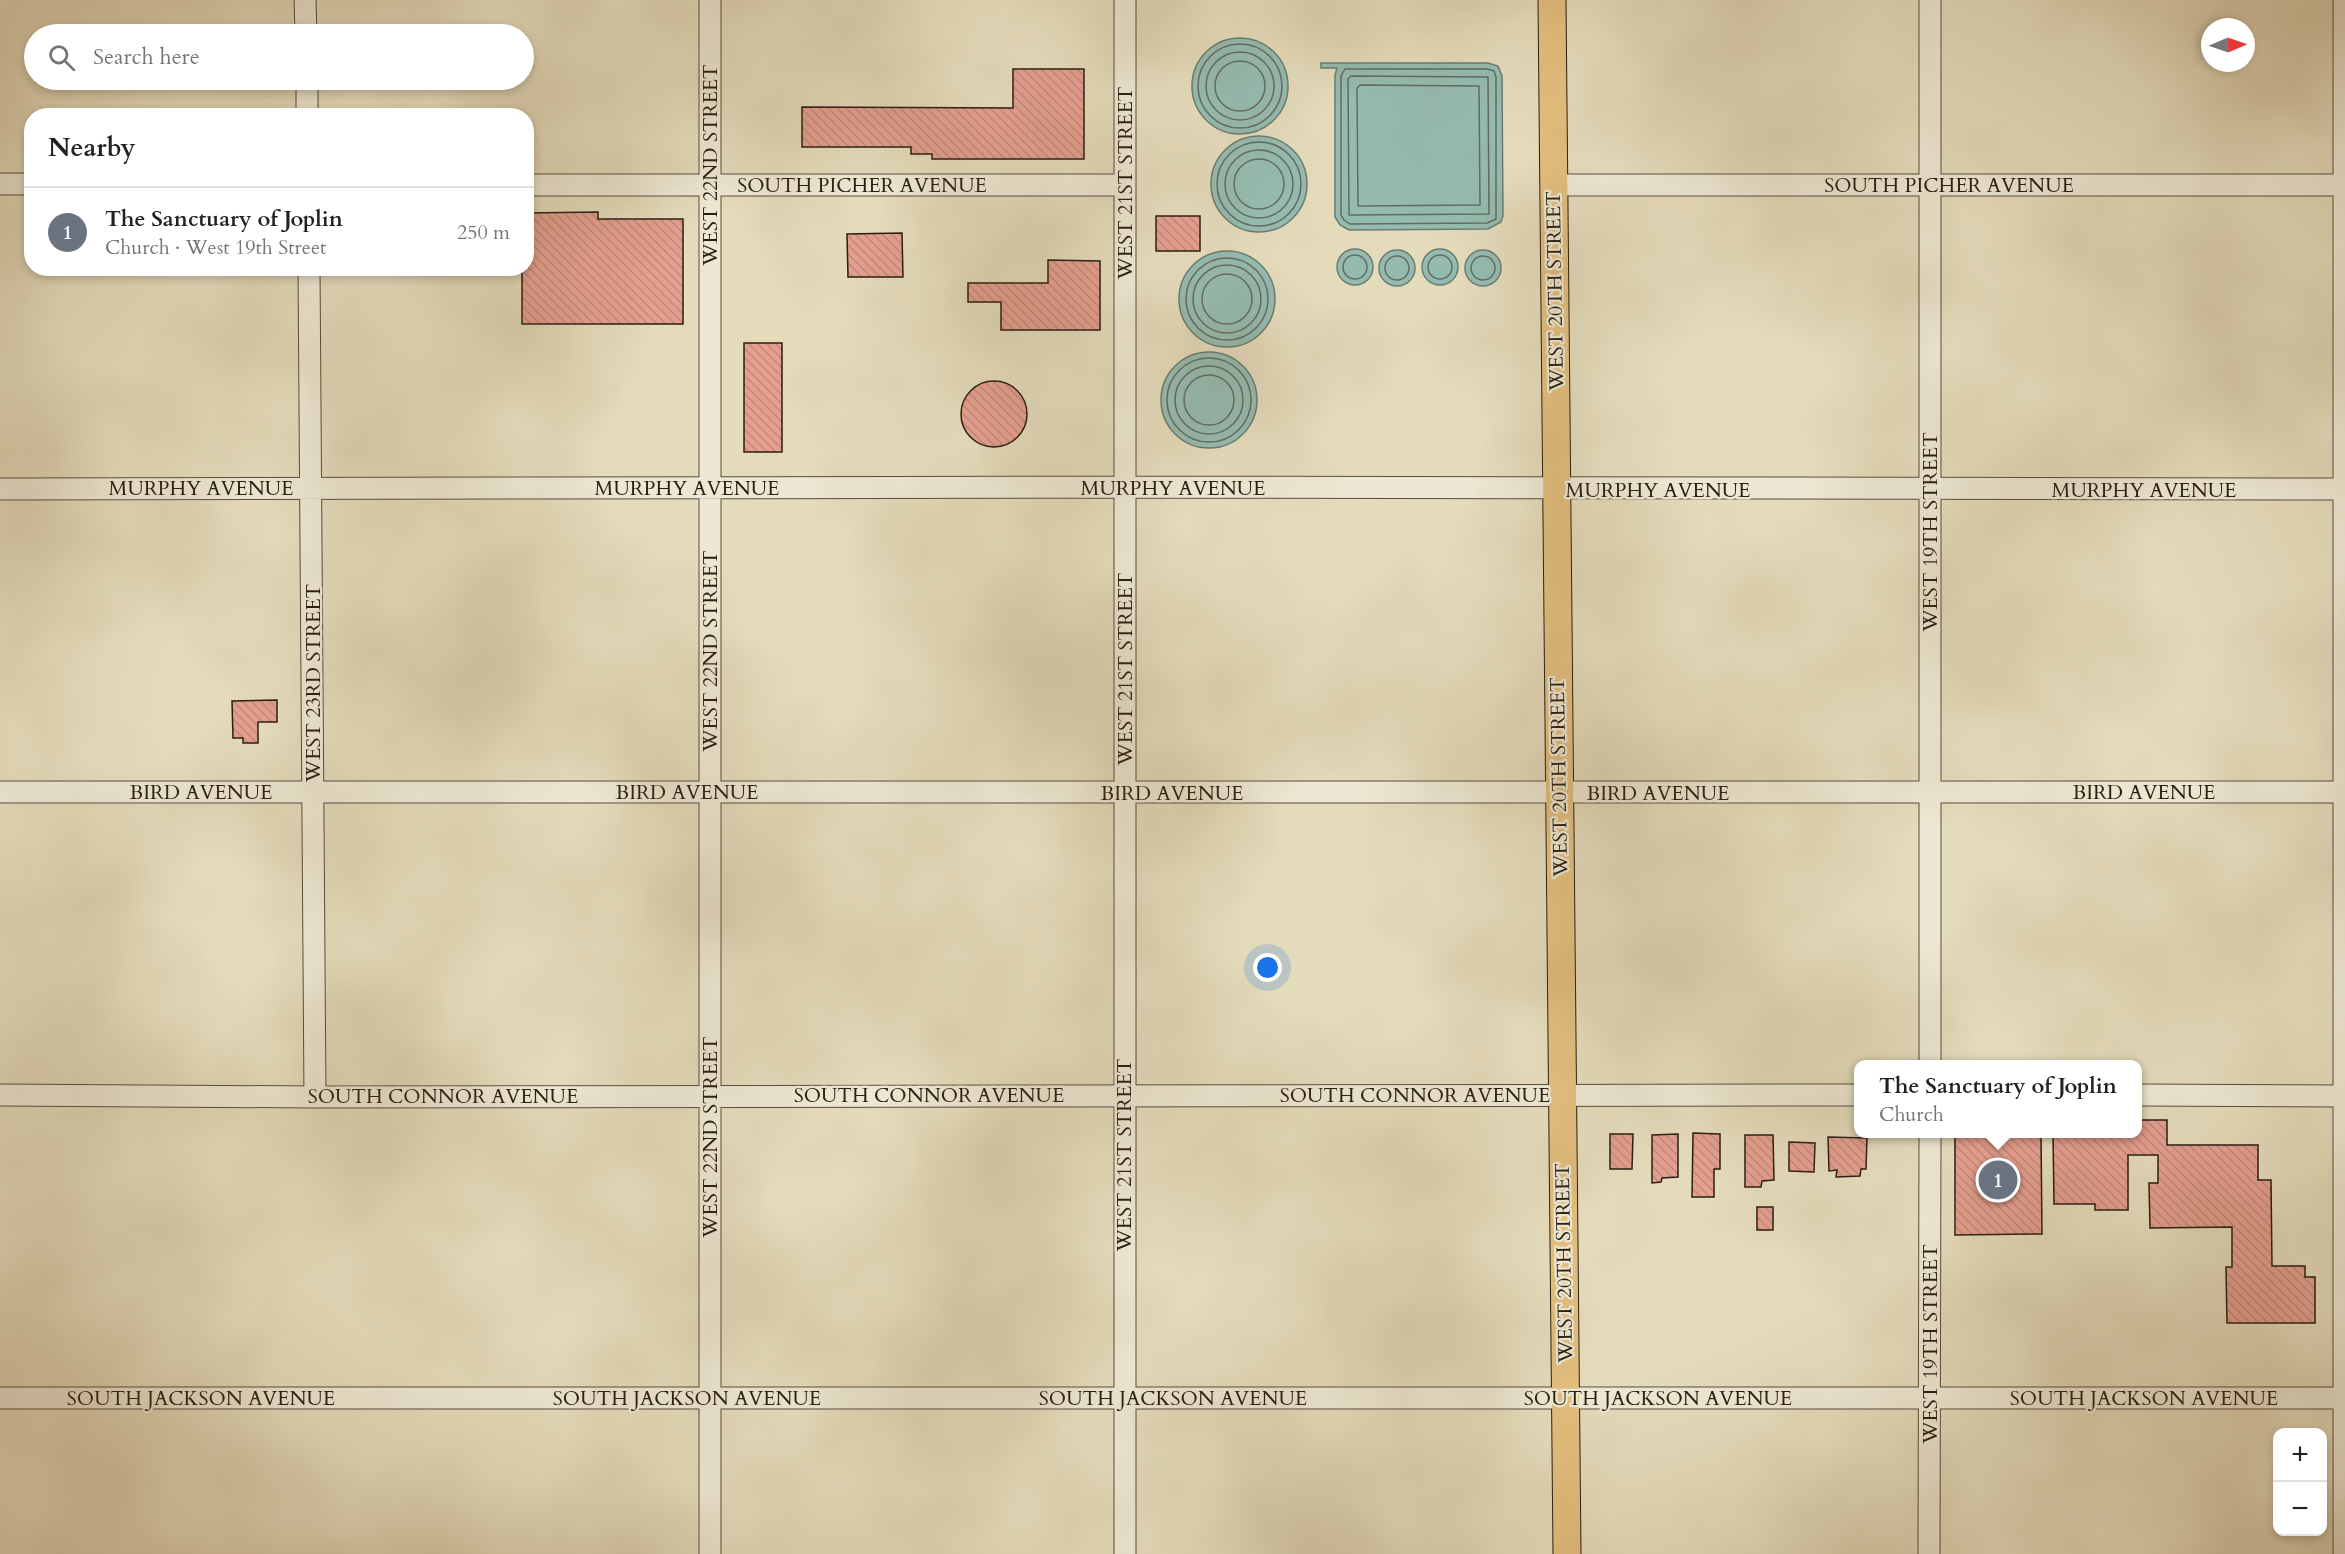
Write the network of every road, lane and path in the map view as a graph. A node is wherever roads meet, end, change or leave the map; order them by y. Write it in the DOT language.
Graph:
graph roads {
  1 [pos="305,0"];
  2 [pos="710,0"];
  3 [pos="1125,0"];
  4 [pos="1552,0"];
  5 [pos="1930,0"];
  6 [pos="2344,0"];
  7 [pos="306,24"];
  8 [pos="307,90"];
  9 [pos="307,108"];
  10 [pos="0,184"];
  11 [pos="24,184"];
  12 [pos="710,184"];
  13 [pos="1125,184"];
  14 [pos="534,185"];
  15 [pos="1553,185"];
  16 [pos="1929,185"];
  17 [pos="2345,185"];
  18 [pos="309,276"];
  19 [pos="1126,487"];
  20 [pos="312,488"];
  21 [pos="710,488"];
  22 [pos="0,489"];
  23 [pos="1556,489"];
  24 [pos="2344,489"];
  25 [pos="1930,490"];
  26 [pos="313,791"];
  27 [pos="0,792"];
  28 [pos="710,792"];
  29 [pos="2344,792"];
  30 [pos="1125,793"];
  31 [pos="1560,793"];
  32 [pos="1930,793"];
  33 [pos="1930,1060"];
  34 [pos="1124,1094"];
  35 [pos="0,1095"];
  36 [pos="710,1095"];
  37 [pos="1562,1095"];
  38 [pos="1854,1095"];
  39 [pos="2142,1095"];
  40 [pos="2344,1096"];
  41 [pos="315,1097"];
  42 [pos="1930,1138"];
  43 [pos="0,1398"];
  44 [pos="710,1398"];
  45 [pos="1124,1398"];
  46 [pos="1566,1398"];
  47 [pos="1930,1398"];
  48 [pos="2345,1398"];
  49 [pos="710,1554"];
  50 [pos="1125,1554"];
  51 [pos="1567,1554"];
  52 [pos="1929,1554"];
  53 [pos="2344,1554"];
  1 -- 7 [label="street"];
  2 -- 12 [label="street, WEST 22ND STREET"];
  3 -- 13 [label="street, WEST 21ST STREET"];
  4 -- 15 [label="main road, WEST 20TH STREET"];
  5 -- 16 [label="street, WEST 19TH STREET"];
  6 -- 17 [label="street"];
  8 -- 9 [label="street"];
  10 -- 11 [label="street"];
  12 -- 13 [label="street, SOUTH PICHER AVENUE"];
  12 -- 14 [label="street, SOUTH PICHER AVENUE"];
  12 -- 21 [label="street, WEST 22ND STREET"];
  13 -- 19 [label="street, WEST 21ST STREET"];
  15 -- 16 [label="street, SOUTH PICHER AVENUE"];
  15 -- 23 [label="main road, WEST 20TH STREET"];
  16 -- 17 [label="street, SOUTH PICHER AVENUE"];
  16 -- 25 [label="street, WEST 19TH STREET"];
  17 -- 24 [label="street"];
  18 -- 20 [label="street, WEST 23RD STREET"];
  19 -- 21 [label="street, MURPHY AVENUE"];
  19 -- 23 [label="street, MURPHY AVENUE"];
  19 -- 30 [label="street, WEST 21ST STREET"];
  20 -- 21 [label="street, MURPHY AVENUE"];
  20 -- 22 [label="street, MURPHY AVENUE"];
  20 -- 26 [label="street, WEST 23RD STREET"];
  21 -- 28 [label="street, WEST 22ND STREET"];
  23 -- 25 [label="street, MURPHY AVENUE"];
  23 -- 31 [label="main road, WEST 20TH STREET"];
  24 -- 25 [label="street, MURPHY AVENUE"];
  24 -- 29 [label="street"];
  25 -- 32 [label="street, WEST 19TH STREET"];
  26 -- 27 [label="street, BIRD AVENUE"];
  26 -- 28 [label="street, BIRD AVENUE"];
  26 -- 41 [label="street, WEST 23RD STREET"];
  28 -- 30 [label="street, BIRD AVENUE"];
  28 -- 36 [label="street, WEST 22ND STREET"];
  29 -- 32 [label="street, BIRD AVENUE"];
  29 -- 40 [label="street"];
  30 -- 31 [label="street, BIRD AVENUE"];
  30 -- 34 [label="street, WEST 21ST STREET"];
  31 -- 32 [label="street, BIRD AVENUE"];
  31 -- 37 [label="main road, WEST 20TH STREET"];
  32 -- 33 [label="street, WEST 19TH STREET"];
  34 -- 36 [label="street, SOUTH CONNOR AVENUE"];
  34 -- 37 [label="street, SOUTH CONNOR AVENUE"];
  34 -- 45 [label="street, WEST 21ST STREET"];
  35 -- 41 [label="street, SOUTH CONNOR AVENUE"];
  36 -- 41 [label="street, SOUTH CONNOR AVENUE"];
  36 -- 44 [label="street, WEST 22ND STREET"];
  37 -- 38 [label="street, SOUTH CONNOR AVENUE"];
  37 -- 46 [label="main road, WEST 20TH STREET"];
  39 -- 40 [label="street"];
  40 -- 48 [label="street"];
  42 -- 47 [label="street, WEST 19TH STREET"];
  43 -- 44 [label="street, SOUTH JACKSON AVENUE"];
  44 -- 45 [label="street, SOUTH JACKSON AVENUE"];
  44 -- 49 [label="street, WEST 22ND STREET"];
  45 -- 46 [label="street, SOUTH JACKSON AVENUE"];
  45 -- 50 [label="street, WEST 21ST STREET"];
  46 -- 47 [label="street, SOUTH JACKSON AVENUE"];
  46 -- 51 [label="main road, WEST 20TH STREET"];
  47 -- 48 [label="street, SOUTH JACKSON AVENUE"];
  47 -- 52 [label="street, WEST 19TH STREET"];
  48 -- 53 [label="street"];
}
